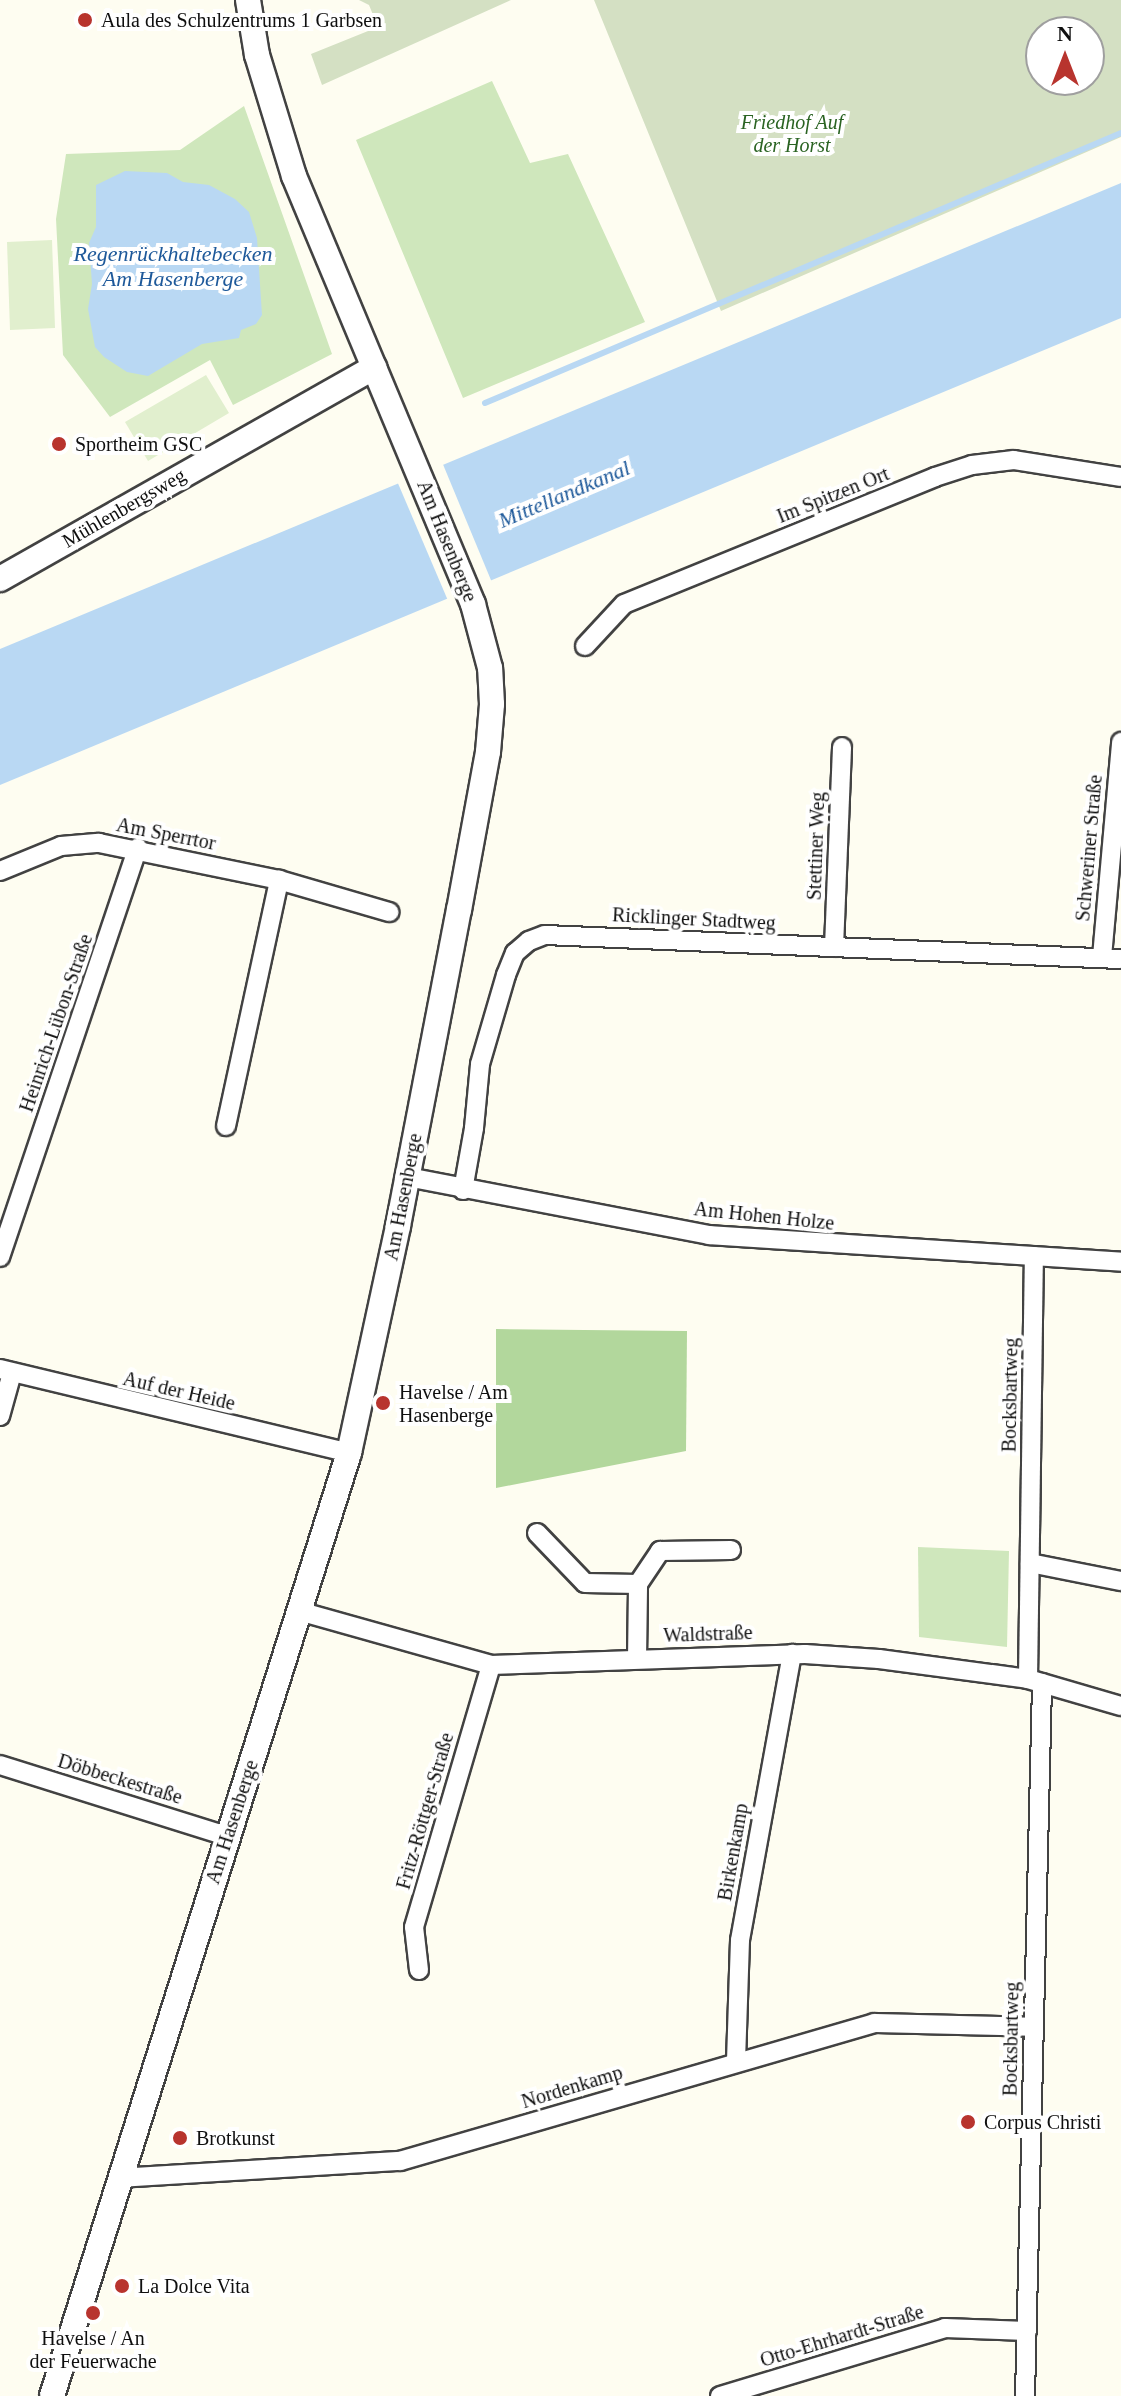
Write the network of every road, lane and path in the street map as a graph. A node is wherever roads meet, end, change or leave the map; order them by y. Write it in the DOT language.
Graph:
graph roads {
  1 [pos="248,0"];
  2 [pos="374,367"];
  3 [pos="1121,477"];
  4 [pos="0,579"];
  5 [pos="585,646"];
  6 [pos="1121,742"];
  7 [pos="842,747"];
  8 [pos="138,848"];
  9 [pos="0,871"];
  10 [pos="279,880"];
  11 [pos="389,912"];
  12 [pos="834,947"];
  13 [pos="1102,957"];
  14 [pos="1121,959"];
  15 [pos="226,1126"];
  16 [pos="408,1177"];
  17 [pos="463,1190"];
  18 [pos="1034,1256"];
  19 [pos="0,1257"];
  20 [pos="1121,1262"];
  21 [pos="6,1371"];
  22 [pos="0,1416"];
  23 [pos="349,1453"];
  24 [pos="537,1533"];
  25 [pos="731,1550"];
  26 [pos="1030,1563"];
  27 [pos="1121,1581"];
  28 [pos="638,1584"];
  29 [pos="299,1611"];
  30 [pos="792,1654"];
  31 [pos="637,1659"];
  32 [pos="491,1665"];
  33 [pos="1035,1681"];
  34 [pos="1121,1706"];
  35 [pos="1,1766"];
  36 [pos="227,1836"];
  37 [pos="419,1970"];
  38 [pos="1033,2027"];
  39 [pos="736,2061"];
  40 [pos="119,2178"];
  41 [pos="1027,2331"];
  42 [pos="52,2396"];
  43 [pos="720,2396"];
  44 [pos="1025,2396"];
  1 -- 2 [label="street, Am Hasenberge"];
  2 -- 4 [label="street, Mühlenbergsweg"];
  2 -- 16 [label="street, Am Hasenberge"];
  3 -- 5 [label="street, Im Spitzen Ort"];
  6 -- 13 [label="street, Schweriner Straße"];
  7 -- 12 [label="street, Stettiner Weg"];
  8 -- 9 [label="street, Am Sperrtor"];
  8 -- 10 [label="street, Am Sperrtor"];
  8 -- 19 [label="street, Heinrich-Lübon-Straße"];
  10 -- 11 [label="street, Am Sperrtor"];
  10 -- 15 [label="street"];
  12 -- 13 [label="street, Ricklinger Stadtweg"];
  12 -- 17 [label="street, Ricklinger Stadtweg"];
  13 -- 14 [label="street, Ricklinger Stadtweg"];
  16 -- 17 [label="street, Am Hohen Holze"];
  16 -- 23 [label="street, Am Hasenberge"];
  17 -- 18 [label="street, Am Hohen Holze"];
  18 -- 20 [label="street, Am Hohen Holze"];
  18 -- 26 [label="street, Bocksbartweg"];
  21 -- 22 [label="street"];
  21 -- 23 [label="street, Auf der Heide"];
  23 -- 29 [label="street, Am Hasenberge"];
  24 -- 28 [label="street"];
  25 -- 28 [label="street"];
  26 -- 27 [label="street"];
  26 -- 33 [label="street, Bocksbartweg"];
  28 -- 31 [label="street"];
  29 -- 32 [label="street, Waldstraße"];
  29 -- 36 [label="street, Am Hasenberge"];
  30 -- 31 [label="street, Waldstraße"];
  30 -- 33 [label="street, Waldstraße"];
  30 -- 39 [label="street, Birkenkamp"];
  31 -- 32 [label="street, Waldstraße"];
  32 -- 37 [label="street, Fritz-Röttger-Straße"];
  33 -- 34 [label="street, Waldstraße"];
  33 -- 38 [label="street, Bocksbartweg"];
  35 -- 36 [label="street, Döbbeckestraße"];
  36 -- 40 [label="street, Am Hasenberge"];
  38 -- 39 [label="street, Nordenkamp"];
  38 -- 41 [label="street, Bocksbartweg"];
  39 -- 40 [label="street, Nordenkamp"];
  40 -- 42 [label="street, Am Hasenberge"];
  41 -- 43 [label="street, Otto-Ehrhardt-Straße"];
  41 -- 44 [label="street, Bocksbartweg"];
}
